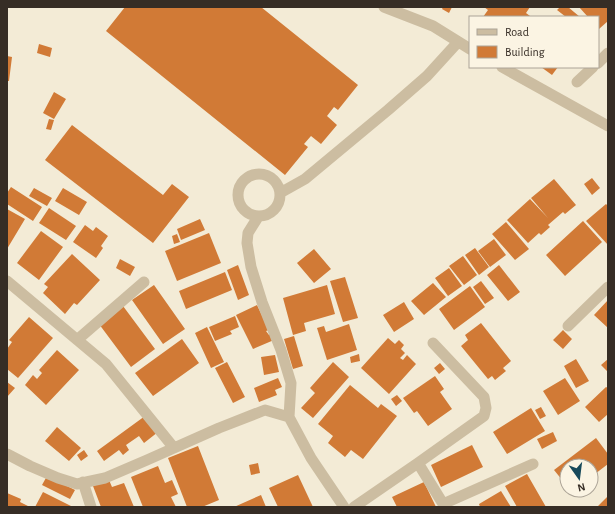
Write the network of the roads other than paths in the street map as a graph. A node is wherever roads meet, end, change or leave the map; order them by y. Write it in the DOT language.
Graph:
graph roads {
  1 [pos="384,7"];
  2 [pos="458,42"];
  3 [pos="469,48"];
  4 [pos="608,53"];
  5 [pos="599,62"];
  6 [pos="504,68"];
  7 [pos="592,68"];
  8 [pos="577,82"];
  9 [pos="608,126"];
  10 [pos="280,193"];
  11 [pos="258,217"];
  12 [pos="7,281"];
  13 [pos="144,282"];
  14 [pos="608,287"];
  15 [pos="568,326"];
  16 [pos="78,340"];
  17 [pos="433,343"];
  18 [pos="289,417"];
  19 [pos="174,448"];
  20 [pos="7,454"];
  21 [pos="418,463"];
  22 [pos="533,464"];
  23 [pos="83,482"];
  24 [pos="444,505"];
  25 [pos="91,507"];
  26 [pos="344,507"];
  27 [pos="354,507"];
  1 -- 2 [label="street"];
  2 -- 3 [label="street"];
  2 -- 10 [label="street"];
  4 -- 5 [label="street"];
  6 -- 9 [label="street"];
  7 -- 8 [label="street"];
  10 -- 11 [label="street"];
  10 -- 11 [label="street"];
  11 -- 18 [label="street"];
  12 -- 16 [label="street"];
  13 -- 16 [label="street"];
  14 -- 15 [label="street"];
  16 -- 19 [label="street"];
  17 -- 21 [label="street"];
  18 -- 19 [label="street"];
  18 -- 26 [label="street"];
  19 -- 23 [label="street"];
  20 -- 23 [label="street"];
  21 -- 24 [label="street"];
  21 -- 27 [label="street"];
  22 -- 24 [label="street"];
  23 -- 25 [label="street"];
}
